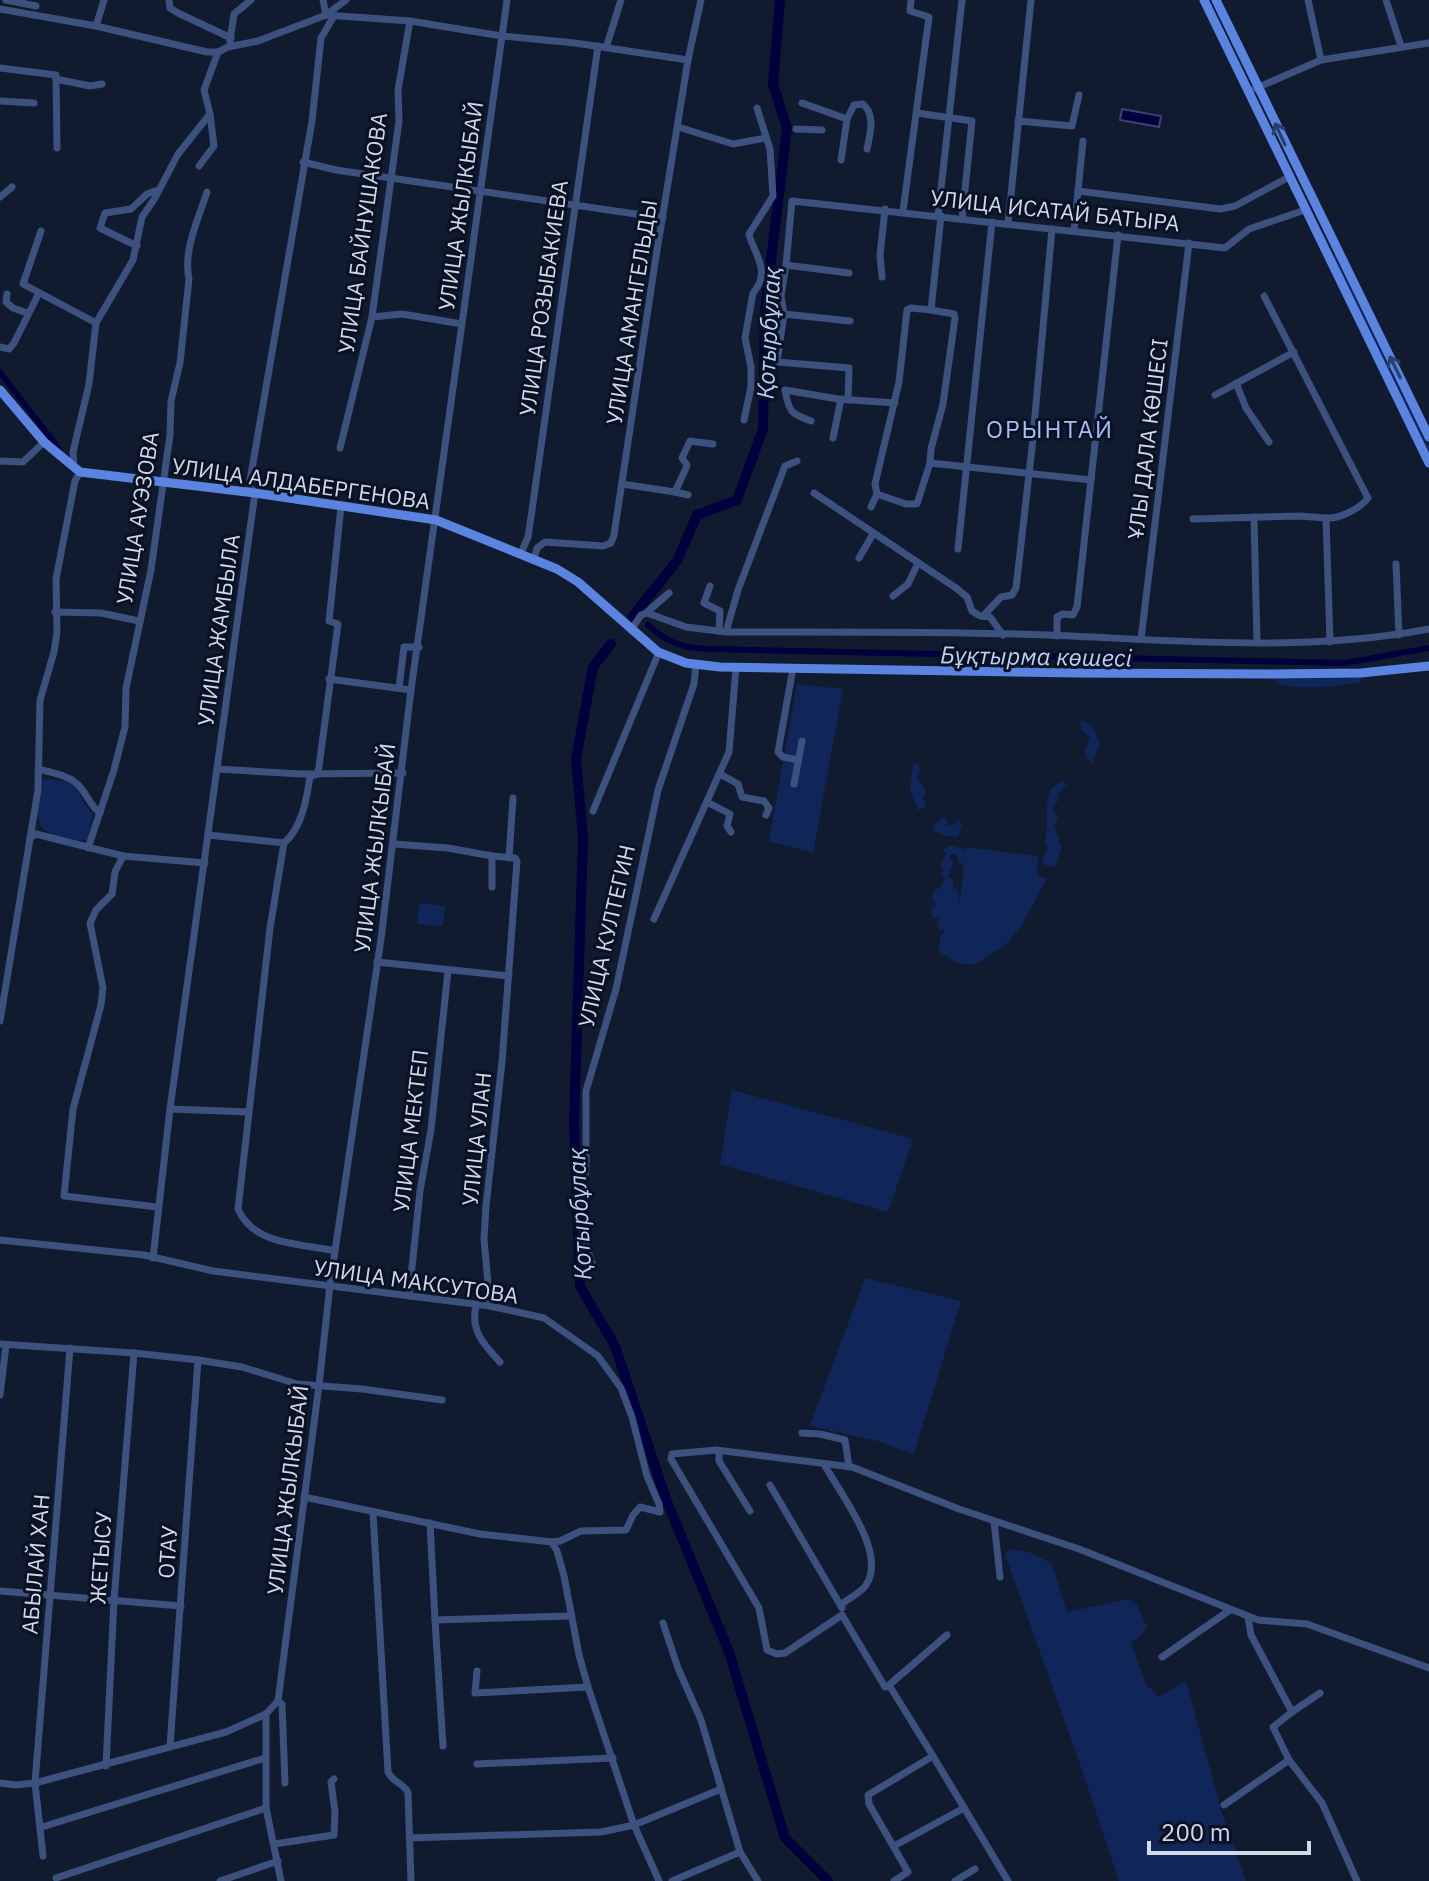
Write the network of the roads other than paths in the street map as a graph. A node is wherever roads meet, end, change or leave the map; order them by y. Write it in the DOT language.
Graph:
graph roads {
  1 [pos="6,0"];
  2 [pos="104,0"];
  3 [pos="169,0"];
  4 [pos="251,0"];
  5 [pos="323,0"];
  6 [pos="346,0"];
  7 [pos="507,0"];
  8 [pos="621,0"];
  9 [pos="701,0"];
  10 [pos="911,0"];
  11 [pos="962,0"];
  12 [pos="1031,0"];
  13 [pos="1204,0"];
  14 [pos="1216,0"];
  15 [pos="1308,0"];
  16 [pos="1386,0"];
  17 [pos="36,7"];
  18 [pos="0,9"];
  19 [pos="330,15"];
  20 [pos="410,21"];
  21 [pos="96,26"];
  22 [pos="502,36"];
  23 [pos="229,42"];
  24 [pos="1429,43"];
  25 [pos="1401,46"];
  26 [pos="602,47"];
  27 [pos="218,52"];
  28 [pos="688,60"];
  29 [pos="1321,60"];
  30 [pos="0,68"];
  31 [pos="56,79"];
  32 [pos="102,84"];
  33 [pos="1259,87"];
  34 [pos="1248,91"];
  35 [pos="1079,95"];
  36 [pos="0,101"];
  37 [pos="34,103"];
  38 [pos="802,103"];
  39 [pos="757,108"];
  40 [pos="917,113"];
  41 [pos="210,114"];
  42 [pos="948,116"];
  43 [pos="847,119"];
  44 [pos="1018,121"];
  45 [pos="678,127"];
  46 [pos="796,129"];
  47 [pos="822,130"];
  48 [pos="765,138"];
  49 [pos="1083,141"];
  50 [pos="57,148"];
  51 [pos="867,149"];
  52 [pos="841,160"];
  53 [pos="303,162"];
  54 [pos="199,166"];
  55 [pos="1293,175"];
  56 [pos="392,178"];
  57 [pos="12,187"];
  58 [pos="158,190"];
  59 [pos="478,190"];
  60 [pos="1078,191"];
  61 [pos="207,192"];
  62 [pos="0,197"];
  63 [pos="575,207"];
  64 [pos="885,209"];
  65 [pos="1305,210"];
  66 [pos="903,211"];
  67 [pos="939,216"];
  68 [pos="663,218"];
  69 [pos="962,219"];
  70 [pos="992,222"];
  71 [pos="1008,224"];
  72 [pos="1052,229"];
  73 [pos="41,231"];
  74 [pos="1074,231"];
  75 [pos="1118,235"];
  76 [pos="1189,243"];
  77 [pos="137,246"];
  78 [pos="1331,250"];
  79 [pos="786,265"];
  80 [pos="849,273"];
  81 [pos="882,277"];
  82 [pos="39,293"];
  83 [pos="7,294"];
  84 [pos="1264,296"];
  85 [pos="931,310"];
  86 [pos="27,313"];
  87 [pos="784,314"];
  88 [pos="372,317"];
  89 [pos="850,321"];
  90 [pos="96,323"];
  91 [pos="462,324"];
  92 [pos="0,347"];
  93 [pos="1294,352"];
  94 [pos="1236,383"];
  95 [pos="0,390"];
  96 [pos="1215,395"];
  97 [pos="844,399"];
  98 [pos="895,403"];
  99 [pos="744,420"];
  100 [pos="811,421"];
  101 [pos="1429,437"];
  102 [pos="833,438"];
  103 [pos="44,442"];
  104 [pos="1269,442"];
  105 [pos="713,444"];
  106 [pos="340,448"];
  107 [pos="0,461"];
  108 [pos="797,461"];
  109 [pos="930,463"];
  110 [pos="1429,463"];
  111 [pos="967,467"];
  112 [pos="77,470"];
  113 [pos="1029,473"];
  114 [pos="1091,480"];
  115 [pos="162,482"];
  116 [pos="622,484"];
  117 [pos="675,492"];
  118 [pos="255,493"];
  119 [pos="814,493"];
  120 [pos="877,494"];
  121 [pos="688,495"];
  122 [pos="341,506"];
  123 [pos="871,507"];
  124 [pos="1254,517"];
  125 [pos="1326,518"];
  126 [pos="1193,519"];
  127 [pos="436,520"];
  128 [pos="873,534"];
  129 [pos="958,549"];
  130 [pos="521,553"];
  131 [pos="859,558"];
  132 [pos="534,559"];
  133 [pos="918,563"];
  134 [pos="1396,564"];
  135 [pos="710,586"];
  136 [pos="669,593"];
  137 [pos="893,596"];
  138 [pos="55,612"];
  139 [pos="646,613"];
  140 [pos="983,616"];
  141 [pos="139,621"];
  142 [pos="1429,629"];
  143 [pos="631,630"];
  144 [pos="722,632"];
  145 [pos="1003,635"];
  146 [pos="1399,635"];
  147 [pos="1057,636"];
  148 [pos="1141,639"];
  149 [pos="1330,642"];
  150 [pos="1257,643"];
  151 [pos="419,647"];
  152 [pos="659,652"];
  153 [pos="691,664"];
  154 [pos="1429,666"];
  155 [pos="736,667"];
  156 [pos="793,668"];
  157 [pos="329,679"];
  158 [pos="399,688"];
  159 [pos="411,690"];
  160 [pos="802,741"];
  161 [pos="798,760"];
  162 [pos="38,769"];
  163 [pos="217,769"];
  164 [pos="403,773"];
  165 [pos="318,774"];
  166 [pos="720,774"];
  167 [pos="794,784"];
  168 [pos="513,798"];
  169 [pos="707,802"];
  170 [pos="593,811"];
  171 [pos="100,813"];
  172 [pos="766,815"];
  173 [pos="731,832"];
  174 [pos="208,835"];
  175 [pos="30,838"];
  176 [pos="284,843"];
  177 [pos="394,844"];
  178 [pos="88,848"];
  179 [pos="123,856"];
  180 [pos="492,856"];
  181 [pos="509,858"];
  182 [pos="205,863"];
  183 [pos="492,887"];
  184 [pos="654,919"];
  185 [pos="377,962"];
  186 [pos="448,971"];
  187 [pos="509,976"];
  188 [pos="0,1021"];
  189 [pos="170,1109"];
  190 [pos="249,1112"];
  191 [pos="157,1207"];
  192 [pos="0,1240"];
  193 [pos="335,1251"];
  194 [pos="153,1258"];
  195 [pos="593,1266"];
  196 [pos="330,1285"];
  197 [pos="409,1296"];
  198 [pos="476,1305"];
  199 [pos="490,1306"];
  200 [pos="3,1345"];
  201 [pos="70,1348"];
  202 [pos="134,1353"];
  203 [pos="198,1360"];
  204 [pos="500,1362"];
  205 [pos="319,1385"];
  206 [pos="0,1395"];
  207 [pos="442,1400"];
  208 [pos="802,1433"];
  209 [pos="719,1451"];
  210 [pos="824,1464"];
  211 [pos="849,1467"];
  212 [pos="770,1485"];
  213 [pos="304,1497"];
  214 [pos="750,1511"];
  215 [pos="373,1512"];
  216 [pos="994,1521"];
  217 [pos="430,1523"];
  218 [pos="552,1542"];
  219 [pos="1000,1577"];
  220 [pos="0,1591"];
  221 [pos="50,1595"];
  222 [pos="114,1600"];
  223 [pos="842,1604"];
  224 [pos="181,1606"];
  225 [pos="1230,1610"];
  226 [pos="842,1615"];
  227 [pos="571,1616"];
  228 [pos="1248,1617"];
  229 [pos="435,1620"];
  230 [pos="663,1623"];
  231 [pos="947,1635"];
  232 [pos="1162,1657"];
  233 [pos="1429,1668"];
  234 [pos="477,1671"];
  235 [pos="889,1686"];
  236 [pos="588,1687"];
  237 [pos="1320,1693"];
  238 [pos="278,1701"];
  239 [pos="1292,1712"];
  240 [pos="266,1714"];
  241 [pos="170,1746"];
  242 [pos="443,1746"];
  243 [pos="933,1756"];
  244 [pos="265,1758"];
  245 [pos="613,1758"];
  246 [pos="1289,1760"];
  247 [pos="477,1764"];
  248 [pos="106,1766"];
  249 [pos="334,1779"];
  250 [pos="0,1783"];
  251 [pos="35,1783"];
  252 [pos="285,1783"];
  253 [pos="721,1789"];
  254 [pos="1224,1805"];
  255 [pos="266,1808"];
  256 [pos="964,1808"];
  257 [pos="634,1825"];
  258 [pos="42,1827"];
  259 [pos="409,1838"];
  260 [pos="274,1844"];
  261 [pos="894,1846"];
  262 [pos="740,1852"];
  263 [pos="43,1856"];
  264 [pos="278,1861"];
  265 [pos="975,1869"];
  266 [pos="908,1872"];
  267 [pos="56,1878"];
  268 [pos="220,1881"];
  269 [pos="281,1881"];
  270 [pos="411,1881"];
  271 [pos="659,1881"];
  272 [pos="672,1881"];
  273 [pos="758,1881"];
  274 [pos="894,1881"];
  275 [pos="913,1881"];
  276 [pos="955,1881"];
  277 [pos="1008,1881"];
  278 [pos="1357,1881"];
  1 -- 17 [label="street"];
  2 -- 21 [label="street"];
  3 -- 23 [label="street"];
  4 -- 23 [label="street"];
  5 -- 19 [label="street"];
  6 -- 19 [label="street"];
  7 -- 22 [label="street, УЛИЦА ЖЫЛКЫБАЙ"];
  8 -- 26 [label="street, УЛИЦА РОЗЫБАКИЕВА"];
  9 -- 28 [label="street, УЛИЦА АМАНГЕЛЬДЫ"];
  10 -- 40 [label="street"];
  11 -- 42 [label="street"];
  12 -- 44 [label="street"];
  13 -- 34 [label="main road"];
  14 -- 33 [label="main road"];
  15 -- 29 [label="street"];
  16 -- 25 [label="street"];
  17 -- 18 [label="street"];
  17 -- 21 [label="street"];
  19 -- 20 [label="street"];
  19 -- 23 [label="street"];
  19 -- 53 [label="street, УЛИЦА ЖАМБЫЛА"];
  20 -- 22 [label="street"];
  20 -- 56 [label="street, УЛИЦА БАЙНУШАКОВА"];
  21 -- 27 [label="street"];
  22 -- 26 [label="street"];
  22 -- 59 [label="street, УЛИЦА ЖЫЛКЫБАЙ"];
  23 -- 27 [label="street"];
  24 -- 25 [label="street"];
  25 -- 29 [label="street"];
  26 -- 28 [label="street"];
  26 -- 63 [label="street, УЛИЦА РОЗЫБАКИЕВА"];
  27 -- 41 [label="street"];
  28 -- 45 [label="street, УЛИЦА АМАНГЕЛЬДЫ"];
  29 -- 33 [label="street"];
  30 -- 31 [label="street"];
  31 -- 32 [label="street"];
  31 -- 50 [label="street"];
  33 -- 34 [label="street"];
  55 -- 33 [label="main road, one-way"];
  34 -- 55 [label="main road"];
  35 -- 44 [label="street"];
  36 -- 37 [label="street"];
  38 -- 43 [label="street"];
  39 -- 48 [label="street"];
  40 -- 42 [label="street"];
  40 -- 66 [label="street"];
  41 -- 54 [label="street"];
  41 -- 58 [label="street"];
  42 -- 67 [label="street"];
  42 -- 69 [label="street"];
  43 -- 51 [label="street"];
  43 -- 52 [label="street"];
  44 -- 71 [label="street"];
  45 -- 48 [label="street"];
  45 -- 68 [label="street, УЛИЦА АМАНГЕЛЬДЫ"];
  46 -- 47 [label="street"];
  48 -- 99 [label="street"];
  49 -- 60 [label="street"];
  53 -- 56 [label="street"];
  53 -- 118 [label="street, УЛИЦА ЖАМБЫЛА"];
  55 -- 60 [label="street"];
  55 -- 65 [label="main road"];
  55 -- 78 [label="main road"];
  56 -- 59 [label="street"];
  56 -- 88 [label="street, УЛИЦА БАЙНУШАКОВА"];
  57 -- 62 [label="street"];
  58 -- 77 [label="street"];
  58 -- 77 [label="street"];
  59 -- 63 [label="street"];
  59 -- 91 [label="street, УЛИЦА ЖЫЛКЫБАЙ"];
  60 -- 74 [label="street"];
  61 -- 115 [label="street, УЛИЦА АУЭЗОВА"];
  63 -- 68 [label="street"];
  63 -- 130 [label="street, УЛИЦА РОЗЫБАКИЕВА"];
  64 -- 66 [label="street, УЛИЦА ИСАТАЙ БАТЫРА"];
  64 -- 79 [label="street, УЛИЦА ИСАТАЙ БАТЫРА"];
  64 -- 81 [label="street"];
  65 -- 76 [label="street, УЛИЦА ИСАТАЙ БАТЫРА"];
  65 -- 78 [label="main road"];
  66 -- 67 [label="street, УЛИЦА ИСАТАЙ БАТЫРА"];
  67 -- 69 [label="street, УЛИЦА ИСАТАЙ БАТЫРА"];
  67 -- 85 [label="street"];
  68 -- 116 [label="street, УЛИЦА АМАНГЕЛЬДЫ"];
  69 -- 70 [label="street, УЛИЦА ИСАТАЙ БАТЫРА"];
  70 -- 71 [label="street, УЛИЦА ИСАТАЙ БАТЫРА"];
  70 -- 111 [label="street"];
  71 -- 72 [label="street, УЛИЦА ИСАТАЙ БАТЫРА"];
  72 -- 74 [label="street, УЛИЦА ИСАТАЙ БАТЫРА"];
  72 -- 113 [label="street"];
  73 -- 82 [label="street"];
  74 -- 75 [label="street, УЛИЦА ИСАТАЙ БАТЫРА"];
  75 -- 76 [label="street, УЛИЦА ИСАТАЙ БАТЫРА"];
  75 -- 114 [label="street"];
  76 -- 148 [label="street, ҰЛЫ ДАЛА КӨШЕСІ"];
  77 -- 90 [label="street"];
  101 -- 78 [label="main road, one-way"];
  78 -- 110 [label="main road"];
  79 -- 80 [label="street"];
  79 -- 87 [label="street"];
  82 -- 86 [label="street"];
  82 -- 90 [label="street"];
  83 -- 86 [label="street"];
  84 -- 93 [label="street"];
  85 -- 98 [label="street"];
  85 -- 109 [label="street"];
  86 -- 92 [label="street"];
  87 -- 89 [label="street"];
  87 -- 97 [label="street"];
  88 -- 91 [label="street"];
  88 -- 106 [label="street, УЛИЦА БАЙНУШАКОВА"];
  90 -- 112 [label="street"];
  91 -- 127 [label="street, УЛИЦА ЖЫЛКЫБАЙ"];
  93 -- 94 [label="street"];
  93 -- 125 [label="street"];
  94 -- 96 [label="street"];
  94 -- 104 [label="street"];
  95 -- 103 [label="main road"];
  97 -- 98 [label="street"];
  97 -- 100 [label="street"];
  97 -- 102 [label="street"];
  98 -- 120 [label="street"];
  103 -- 107 [label="street"];
  103 -- 112 [label="main road"];
  105 -- 117 [label="street"];
  108 -- 144 [label="street"];
  109 -- 111 [label="street"];
  109 -- 120 [label="street"];
  111 -- 113 [label="street"];
  111 -- 129 [label="street"];
  112 -- 115 [label="main road, УЛИЦА АЛДАБЕРГЕНОВА"];
  112 -- 138 [label="street"];
  113 -- 114 [label="street"];
  113 -- 140 [label="street"];
  114 -- 147 [label="street"];
  115 -- 118 [label="main road, УЛИЦА АЛДАБЕРГЕНОВА"];
  115 -- 141 [label="street, УЛИЦА АУЭЗОВА"];
  116 -- 117 [label="street"];
  116 -- 132 [label="street, УЛИЦА АМАНГЕЛЬДЫ"];
  117 -- 121 [label="street"];
  118 -- 122 [label="main road, УЛИЦА АЛДАБЕРГЕНОВА"];
  118 -- 163 [label="street, УЛИЦА ЖАМБЫЛА"];
  119 -- 128 [label="street"];
  120 -- 123 [label="street"];
  122 -- 127 [label="main road, УЛИЦА АЛДАБЕРГЕНОВА"];
  122 -- 157 [label="street"];
  124 -- 125 [label="street"];
  124 -- 126 [label="street"];
  124 -- 150 [label="street"];
  125 -- 149 [label="street"];
  127 -- 130 [label="main road, УЛИЦА АЛДАБЕРГЕНОВА"];
  127 -- 151 [label="street, УЛИЦА ЖЫЛКЫБАЙ"];
  128 -- 131 [label="street"];
  128 -- 133 [label="street"];
  130 -- 132 [label="main road, УЛИЦА АЛДАБЕРГЕНОВА"];
  132 -- 143 [label="main road, УЛИЦА АЛДАБЕРГЕНОВА"];
  133 -- 137 [label="street"];
  133 -- 140 [label="street"];
  134 -- 146 [label="street"];
  135 -- 144 [label="street"];
  136 -- 139 [label="street"];
  138 -- 141 [label="street"];
  138 -- 162 [label="street"];
  139 -- 143 [label="street"];
  139 -- 144 [label="street"];
  140 -- 145 [label="street"];
  141 -- 171 [label="street, УЛИЦА АУЭЗОВА"];
  142 -- 146 [label="street"];
  143 -- 152 [label="main road, УЛИЦА АЛДАБЕРГЕНОВА"];
  144 -- 145 [label="street"];
  145 -- 147 [label="street"];
  146 -- 149 [label="street"];
  147 -- 148 [label="street"];
  148 -- 150 [label="street"];
  149 -- 150 [label="street"];
  151 -- 158 [label="street"];
  151 -- 159 [label="street, УЛИЦА ЖЫЛКЫБАЙ"];
  152 -- 153 [label="main road, УЛИЦА АЛДАБЕРГЕНОВА"];
  152 -- 170 [label="street"];
  153 -- 155 [label="main road, УЛИЦА АЛДАБЕРГЕНОВА"];
  153 -- 195 [label="street, УЛИЦА КУЛТЕГИН"];
  154 -- 156 [label="main road, УЛИЦА АЛДАБЕРГЕНОВА"];
  155 -- 156 [label="main road, УЛИЦА АЛДАБЕРГЕНОВА"];
  155 -- 166 [label="street"];
  156 -- 161 [label="street"];
  157 -- 158 [label="street"];
  157 -- 165 [label="street"];
  158 -- 159 [label="street"];
  159 -- 164 [label="street, УЛИЦА ЖЫЛКЫБАЙ"];
  160 -- 161 [label="street"];
  161 -- 167 [label="street"];
  162 -- 171 [label="street"];
  162 -- 175 [label="street"];
  163 -- 165 [label="street"];
  163 -- 174 [label="street, УЛИЦА ЖАМБЫЛА"];
  164 -- 165 [label="street"];
  164 -- 177 [label="street, УЛИЦА ЖЫЛКЫБАЙ"];
  165 -- 176 [label="street"];
  166 -- 169 [label="street"];
  166 -- 172 [label="street"];
  168 -- 181 [label="street"];
  169 -- 173 [label="street"];
  169 -- 184 [label="street"];
  171 -- 178 [label="street, УЛИЦА АУЭЗОВА"];
  174 -- 176 [label="street"];
  174 -- 182 [label="street, УЛИЦА ЖАМБЫЛА"];
  175 -- 178 [label="street"];
  175 -- 188 [label="street"];
  176 -- 190 [label="street"];
  177 -- 180 [label="street"];
  177 -- 185 [label="street, УЛИЦА ЖЫЛКЫБАЙ"];
  178 -- 179 [label="street"];
  179 -- 182 [label="street"];
  179 -- 191 [label="street"];
  180 -- 181 [label="street"];
  180 -- 183 [label="street"];
  181 -- 187 [label="street, УЛИЦА УЛАН"];
  182 -- 189 [label="street, УЛИЦА ЖАМБЫЛА"];
  185 -- 186 [label="street"];
  185 -- 193 [label="street, УЛИЦА ЖЫЛКЫБАЙ"];
  186 -- 187 [label="street"];
  186 -- 197 [label="street, УЛИЦА МЕКТЕП"];
  187 -- 199 [label="street, УЛИЦА УЛАН"];
  189 -- 190 [label="street"];
  189 -- 191 [label="street, УЛИЦА ЖАМБЫЛА"];
  190 -- 193 [label="street"];
  191 -- 194 [label="street, УЛИЦА ЖАМБЫЛА"];
  192 -- 194 [label="street, УЛИЦА МАКСУТОВА"];
  193 -- 196 [label="street, УЛИЦА ЖЫЛКЫБАЙ"];
  194 -- 196 [label="street, УЛИЦА МАКСУТОВА"];
  196 -- 197 [label="street, УЛИЦА МАКСУТОВА"];
  196 -- 205 [label="street, УЛИЦА ЖЫЛКЫБАЙ"];
  197 -- 198 [label="street, УЛИЦА МАКСУТОВА"];
  198 -- 199 [label="street, УЛИЦА МАКСУТОВА"];
  198 -- 204 [label="street"];
  199 -- 218 [label="street, УЛИЦА МАКСУТОВА"];
  200 -- 201 [label="street"];
  200 -- 206 [label="street"];
  201 -- 202 [label="street"];
  201 -- 221 [label="street, АБЫЛАЙ ХАН"];
  202 -- 203 [label="street"];
  202 -- 222 [label="street, ЖЕТЫСУ"];
  203 -- 205 [label="street"];
  203 -- 224 [label="street, ОТАУ"];
  205 -- 207 [label="street"];
  205 -- 213 [label="street, УЛИЦА ЖЫЛКЫБАЙ"];
  208 -- 211 [label="street"];
  209 -- 210 [label="street"];
  209 -- 214 [label="street"];
  209 -- 226 [label="street"];
  210 -- 211 [label="street"];
  210 -- 223 [label="street"];
  211 -- 216 [label="street"];
  212 -- 223 [label="street"];
  213 -- 215 [label="street"];
  213 -- 238 [label="street, УЛИЦА ЖЫЛКЫБАЙ"];
  215 -- 217 [label="street"];
  215 -- 259 [label="street"];
  216 -- 219 [label="street"];
  216 -- 225 [label="street"];
  217 -- 218 [label="street"];
  217 -- 229 [label="street"];
  218 -- 227 [label="street"];
  220 -- 221 [label="street"];
  221 -- 222 [label="street"];
  221 -- 251 [label="street, АБЫЛАЙ ХАН"];
  222 -- 224 [label="street"];
  222 -- 248 [label="street, ЖЕТЫСУ"];
  223 -- 226 [label="street"];
  224 -- 241 [label="street, ОТАУ"];
  225 -- 228 [label="street"];
  225 -- 232 [label="street"];
  226 -- 235 [label="street"];
  227 -- 229 [label="street"];
  227 -- 236 [label="street"];
  228 -- 233 [label="street"];
  228 -- 239 [label="street"];
  229 -- 242 [label="street"];
  230 -- 253 [label="street"];
  231 -- 235 [label="street"];
  234 -- 236 [label="street"];
  235 -- 243 [label="street"];
  236 -- 245 [label="street"];
  237 -- 239 [label="street"];
  238 -- 240 [label="street"];
  238 -- 252 [label="street, УЛИЦА ЖЫЛКЫБАЙ"];
  239 -- 246 [label="street"];
  240 -- 241 [label="street"];
  240 -- 244 [label="street"];
  241 -- 248 [label="street"];
  243 -- 256 [label="street"];
  243 -- 261 [label="street"];
  244 -- 255 [label="street"];
  244 -- 258 [label="street"];
  245 -- 247 [label="street"];
  245 -- 257 [label="street"];
  246 -- 254 [label="street"];
  246 -- 278 [label="street"];
  248 -- 251 [label="street"];
  249 -- 260 [label="street"];
  250 -- 251 [label="street"];
  251 -- 258 [label="street, АБЫЛАЙ ХАН"];
  253 -- 257 [label="street"];
  253 -- 262 [label="street"];
  255 -- 260 [label="street"];
  255 -- 267 [label="street"];
  256 -- 261 [label="street"];
  256 -- 277 [label="street"];
  257 -- 259 [label="street"];
  257 -- 271 [label="street"];
  258 -- 263 [label="street, АБЫЛАЙ ХАН"];
  259 -- 270 [label="street"];
  260 -- 264 [label="street"];
  261 -- 266 [label="street"];
  262 -- 272 [label="street"];
  262 -- 273 [label="street"];
  264 -- 268 [label="street"];
  264 -- 269 [label="street"];
  265 -- 276 [label="street"];
  266 -- 274 [label="street"];
  266 -- 275 [label="street"];
}
